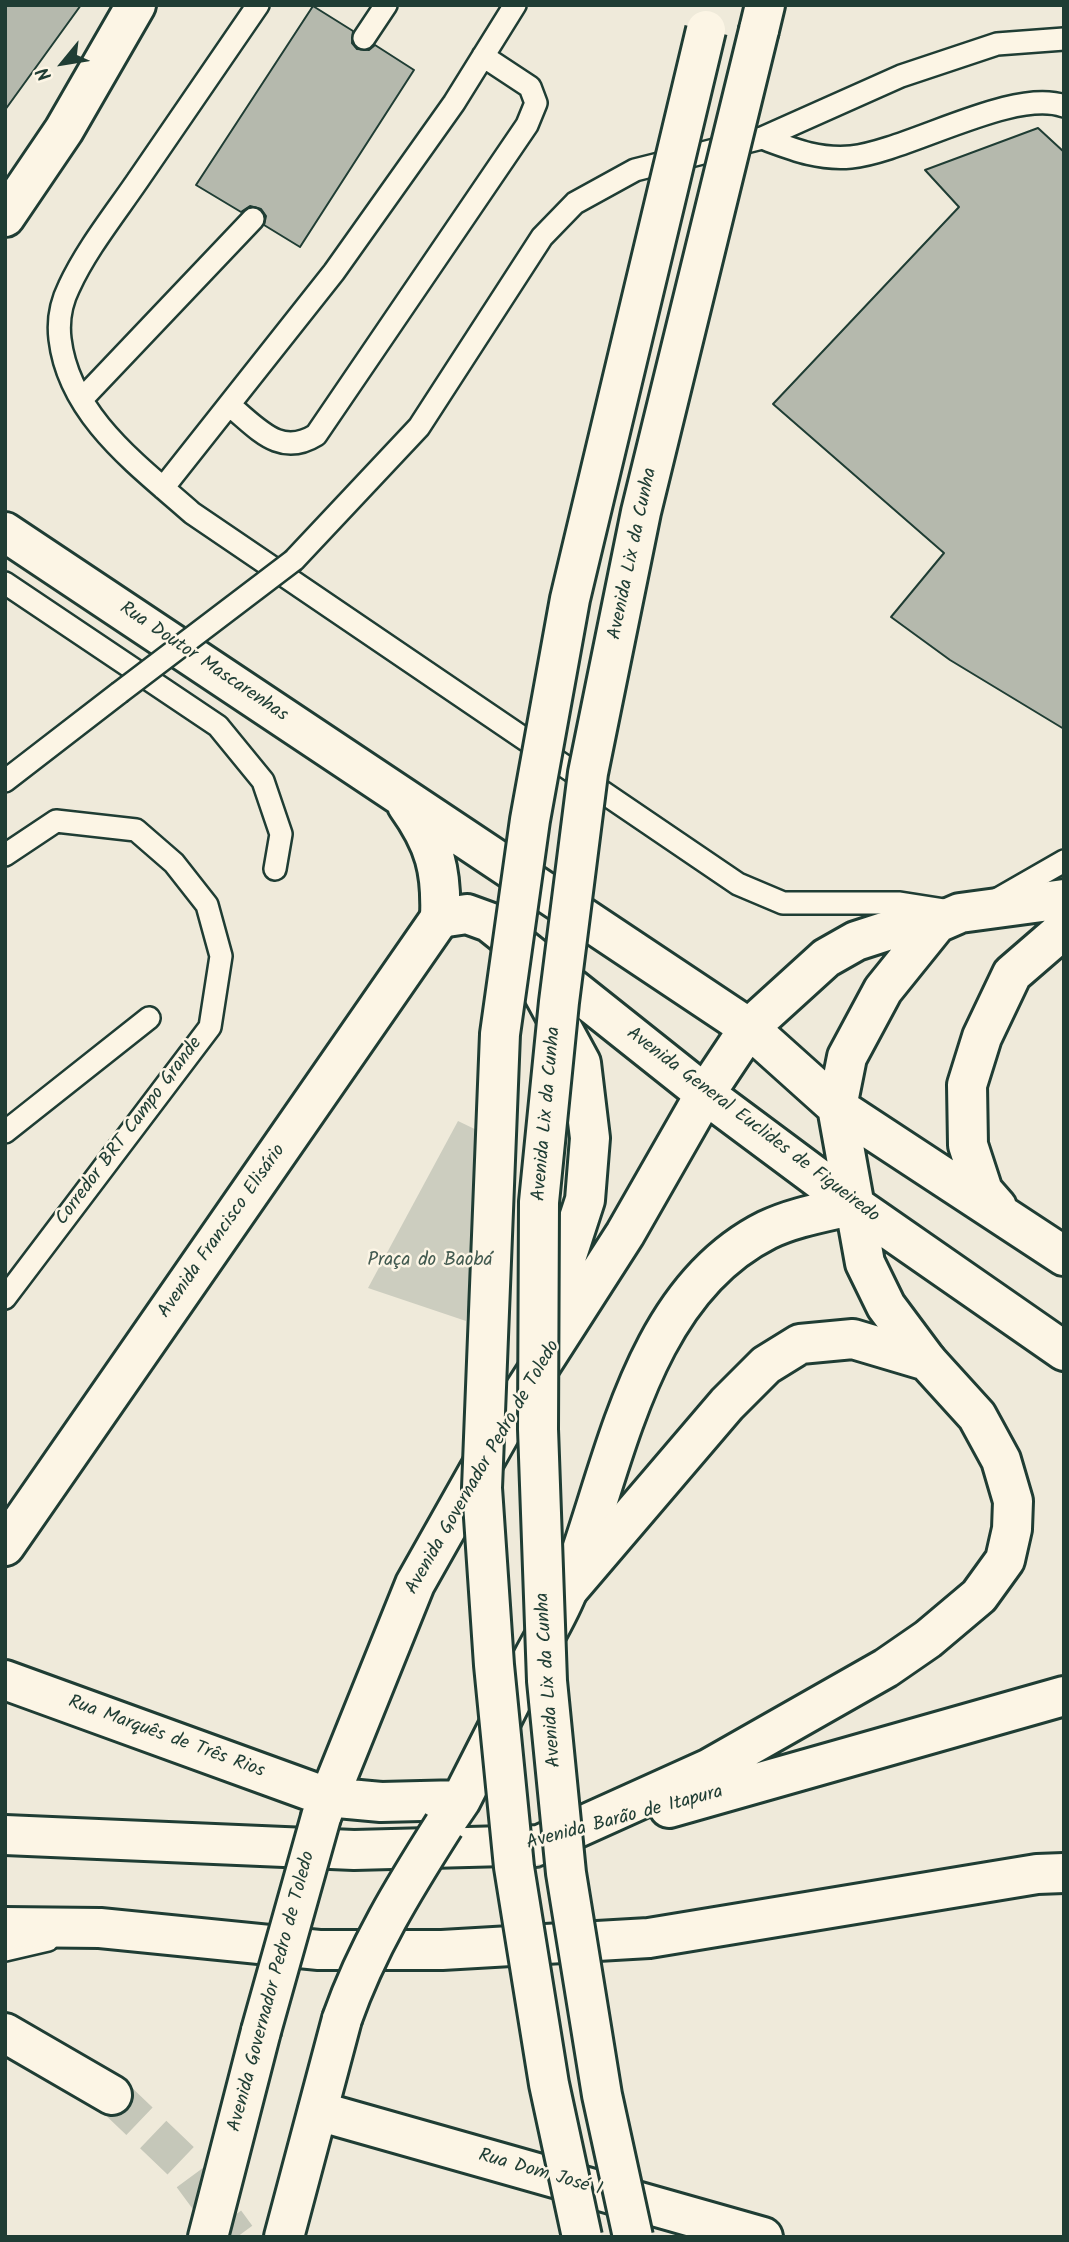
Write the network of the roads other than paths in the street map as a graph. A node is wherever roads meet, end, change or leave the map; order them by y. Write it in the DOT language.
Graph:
graph roads {
  1 [pos="136,5"];
  2 [pos="258,5"];
  3 [pos="386,5"];
  4 [pos="515,5"];
  5 [pos="762,17"];
  6 [pos="709,18"];
  7 [pos="364,38"];
  8 [pos="1064,39"];
  9 [pos="483,56"];
  10 [pos="1064,106"];
  11 [pos="762,138"];
  12 [pos="5,217"];
  13 [pos="253,219"];
  14 [pos="82,399"];
  15 [pos="229,405"];
  16 [pos="163,488"];
  17 [pos="5,532"];
  18 [pos="5,583"];
  19 [pos="5,781"];
  20 [pos="400,795"];
  21 [pos="5,855"];
  22 [pos="1064,861"];
  23 [pos="275,869"];
  24 [pos="1064,899"];
  25 [pos="958,916"];
  26 [pos="440,918"];
  27 [pos="1064,929"];
  28 [pos="517,945"];
  29 [pos="149,1018"];
  30 [pos="749,1028"];
  31 [pos="705,1094"];
  32 [pos="837,1107"];
  33 [pos="5,1132"];
  34 [pos="854,1205"];
  35 [pos="1005,1216"];
  36 [pos="1064,1256"];
  37 [pos="5,1298"];
  38 [pos="1064,1351"];
  39 [pos="927,1361"];
  40 [pos="521,1396"];
  41 [pos="5,1546"];
  42 [pos="569,1589"];
  43 [pos="5,1680"];
  44 [pos="1064,1696"];
  45 [pos="324,1807"];
  46 [pos="452,1813"];
  47 [pos="5,1835"];
  48 [pos="535,1847"];
  49 [pos="1064,1873"];
  50 [pos="5,1927"];
  51 [pos="100,1928"];
  52 [pos="5,1950"];
  53 [pos="5,2033"];
  54 [pos="112,2095"];
  55 [pos="318,2111"];
  56 [pos="697,2227"];
  57 [pos="208,2237"];
  58 [pos="284,2237"];
  59 [pos="582,2237"];
  60 [pos="633,2237"];
  61 [pos="763,2237"];
  1 -- 12 [label="main road"];
  2 -- 14 [label="lane"];
  3 -- 7 [label="lane"];
  4 -- 9 [label="lane"];
  5 -- 60 [label="main road, Avenida Lix da Cunha, bridge"];
  6 -- 59 [label="main road, bridge"];
  8 -- 11 [label="lane"];
  9 -- 15 [label="lane"];
  9 -- 15 [label="lane"];
  10 -- 11 [label="lane"];
  11 -- 19 [label="lane, bridge"];
  13 -- 14 [label="lane"];
  14 -- 16 [label="lane"];
  15 -- 16 [label="lane"];
  16 -- 25 [label="lane"];
  17 -- 20 [label="main road, Rua Doutor Mascarenhas"];
  18 -- 23 [label="lane"];
  20 -- 26 [label="main road"];
  20 -- 30 [label="main road, Rua Doutor Mascarenhas"];
  21 -- 37 [label="lane, Corredor BRT Campo Grande"];
  22 -- 25 [label="lane"];
  24 -- 25 [label="main road, Avenida Governador Pedro de Toledo"];
  25 -- 30 [label="main road, Avenida Governador Pedro de Toledo"];
  25 -- 32 [label="main road"];
  26 -- 28 [label="main road, Avenida General Euclides de Figueiredo"];
  26 -- 41 [label="main road, Avenida Francisco Elisário"];
  27 -- 35 [label="main road"];
  28 -- 31 [label="main road, Avenida General Euclides de Figueiredo"];
  28 -- 40 [label="main road"];
  29 -- 33 [label="lane"];
  30 -- 31 [label="main road, Avenida Governador Pedro de Toledo"];
  30 -- 32 [label="main road, Rua Doutor Mascarenhas"];
  31 -- 34 [label="main road, Avenida General Euclides de Figueiredo"];
  31 -- 40 [label="main road, Avenida Governador Pedro de Toledo"];
  32 -- 34 [label="main road"];
  32 -- 35 [label="main road, Rua Doutor Mascarenhas"];
  34 -- 38 [label="main road, Avenida General Euclides de Figueiredo"];
  34 -- 39 [label="main road"];
  34 -- 42 [label="main road"];
  35 -- 36 [label="main road"];
  39 -- 42 [label="main road"];
  39 -- 48 [label="main road"];
  40 -- 45 [label="main road, Avenida Governador Pedro de Toledo"];
  42 -- 46 [label="main road"];
  43 -- 45 [label="main road, Rua Marquês de Três Rios"];
  44 -- 48 [label="main road, Avenida Barão de Itapura"];
  45 -- 46 [label="main road, Rua Marquês de Três Rios"];
  45 -- 57 [label="main road, Avenida Governador Pedro de Toledo, bridge"];
  46 -- 55 [label="main road, bridge"];
  47 -- 48 [label="main road, Avenida Barão de Itapura"];
  49 -- 51 [label="main road"];
  50 -- 51 [label="main road"];
  51 -- 52 [label="lane"];
  53 -- 54 [label="main road"];
  55 -- 56 [label="main road, Rua Dom José I"];
  55 -- 58 [label="main road"];
  56 -- 61 [label="main road, Rua Dom José I"];
}
